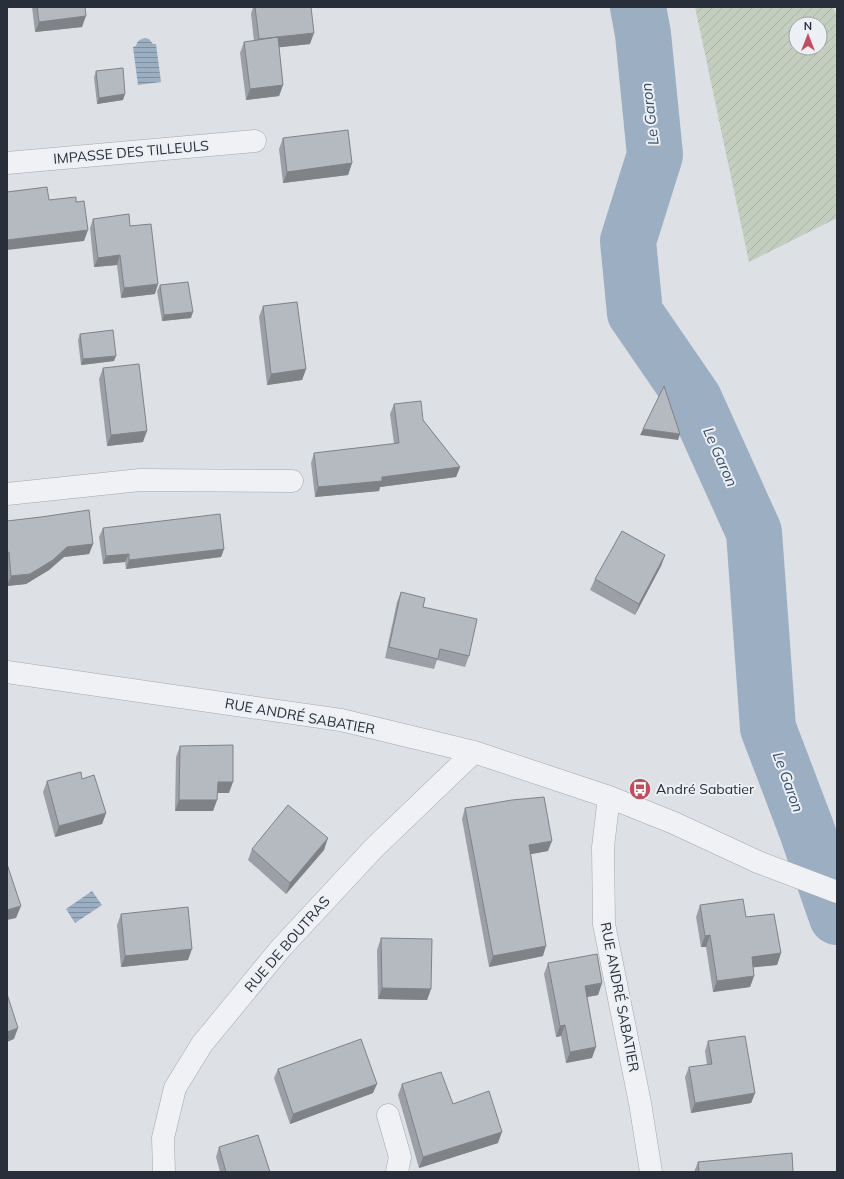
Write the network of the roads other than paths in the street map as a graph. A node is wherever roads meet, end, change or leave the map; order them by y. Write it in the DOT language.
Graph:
graph roads {
  1 [pos="255,141"];
  2 [pos="7,163"];
  3 [pos="292,481"];
  4 [pos="7,494"];
  5 [pos="7,672"];
  6 [pos="474,752"];
  7 [pos="609,797"];
  8 [pos="837,892"];
  9 [pos="388,1115"];
  10 [pos="164,1172"];
  11 [pos="397,1172"];
  12 [pos="651,1172"];
  1 -- 2 [label="street, IMPASSE DES TILLEULS"];
  3 -- 4 [label="street"];
  5 -- 6 [label="street, RUE ANDRÉ SABATIER"];
  6 -- 7 [label="street, RUE ANDRÉ SABATIER"];
  6 -- 10 [label="street, RUE DE BOUTRAS"];
  7 -- 8 [label="street, RUE ANDRÉ SABATIER"];
  7 -- 12 [label="street, RUE ANDRÉ SABATIER"];
  9 -- 11 [label="street"];
}
